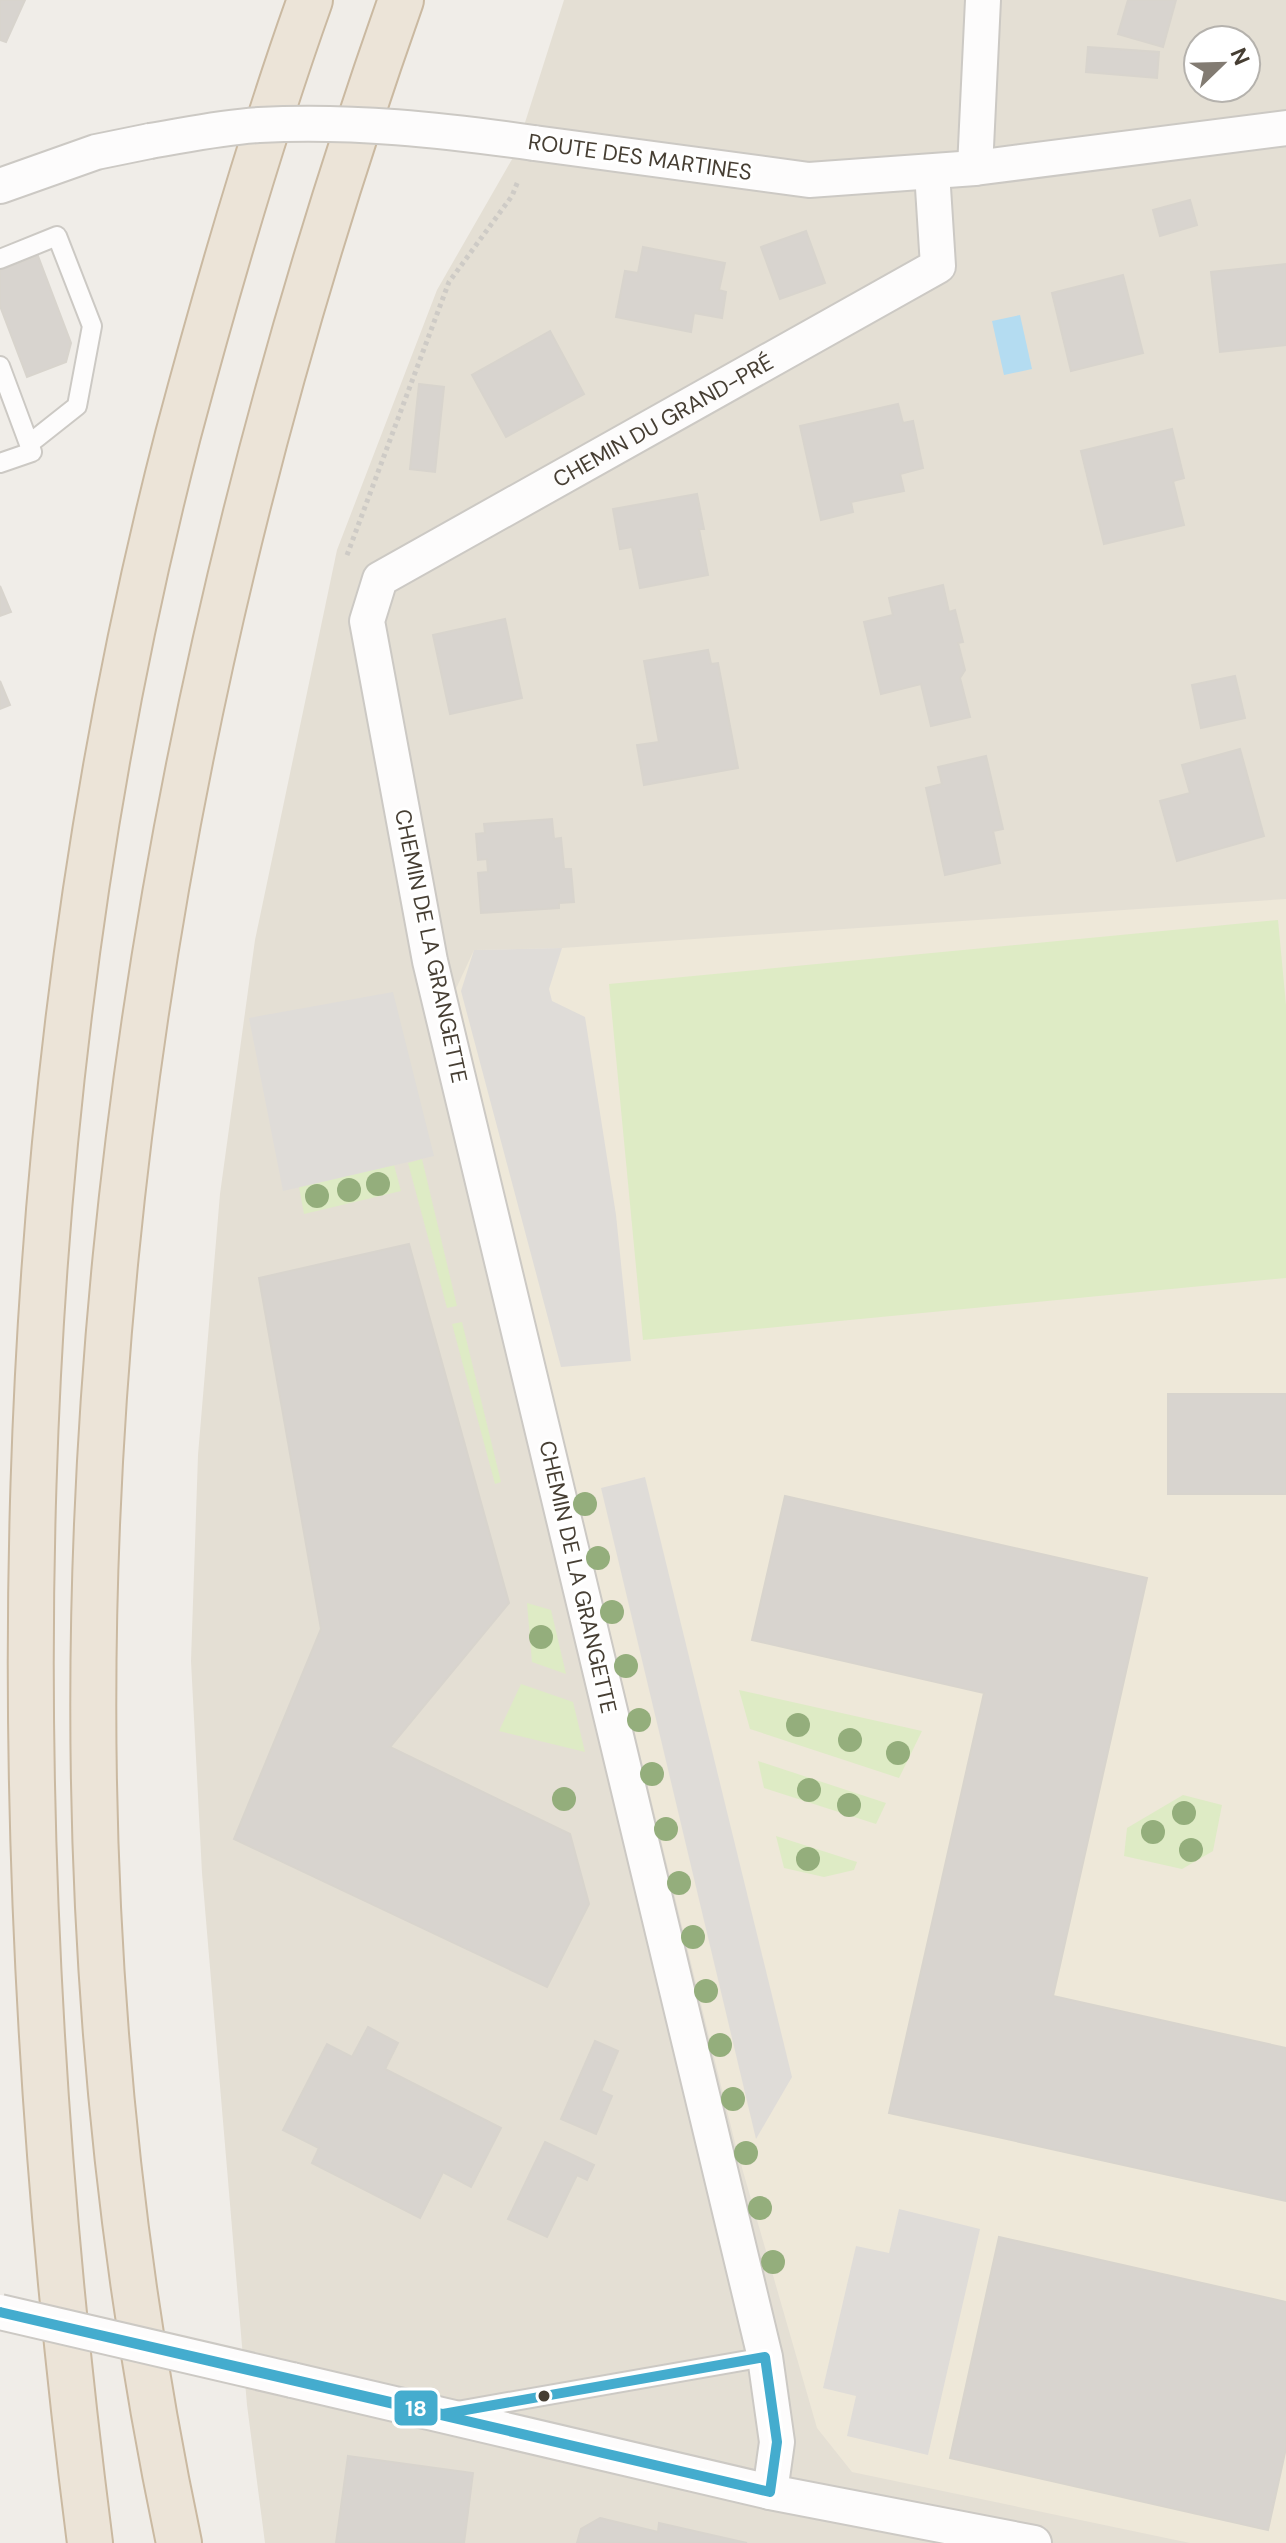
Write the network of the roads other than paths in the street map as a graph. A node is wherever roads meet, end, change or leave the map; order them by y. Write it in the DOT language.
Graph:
graph roads {
  1 [pos="310,0"];
  2 [pos="401,0"];
  3 [pos="983,0"];
  4 [pos="1286,128"];
  5 [pos="975,168"];
  6 [pos="932,172"];
  7 [pos="0,186"];
  8 [pos="0,259"];
  9 [pos="0,366"];
  10 [pos="4,386"];
  11 [pos="18,415"];
  12 [pos="0,422"];
  13 [pos="29,444"];
  14 [pos="0,463"];
  15 [pos="376,662"];
  16 [pos="0,2312"];
  17 [pos="765,2357"];
  18 [pos="443,2414"];
  19 [pos="770,2492"];
  20 [pos="90,2543"];
  21 [pos="179,2543"];
  22 [pos="1034,2543"];
  1 -- 20 [label="highway"];
  2 -- 21 [label="highway"];
  3 -- 5 [label="street"];
  4 -- 5 [label="street, ROUTE DES MARTINES"];
  5 -- 6 [label="street, ROUTE DES MARTINES"];
  6 -- 7 [label="street, ROUTE DES MARTINES, bridge"];
  6 -- 15 [label="street, CHEMIN DU GRAND-PRÉ"];
  8 -- 13 [label="lane"];
  9 -- 10 [label="lane"];
  10 -- 11 [label="lane"];
  11 -- 12 [label="lane"];
  11 -- 13 [label="lane"];
  13 -- 14 [label="lane"];
  15 -- 17 [label="street, CHEMIN DE LA GRANGETTE"];
  16 -- 18 [label="street, bridge"];
  17 -- 18 [label="lane"];
  17 -- 19 [label="street, CHEMIN DE LA GRANGETTE"];
  18 -- 19 [label="street"];
  19 -- 22 [label="street"];
}
